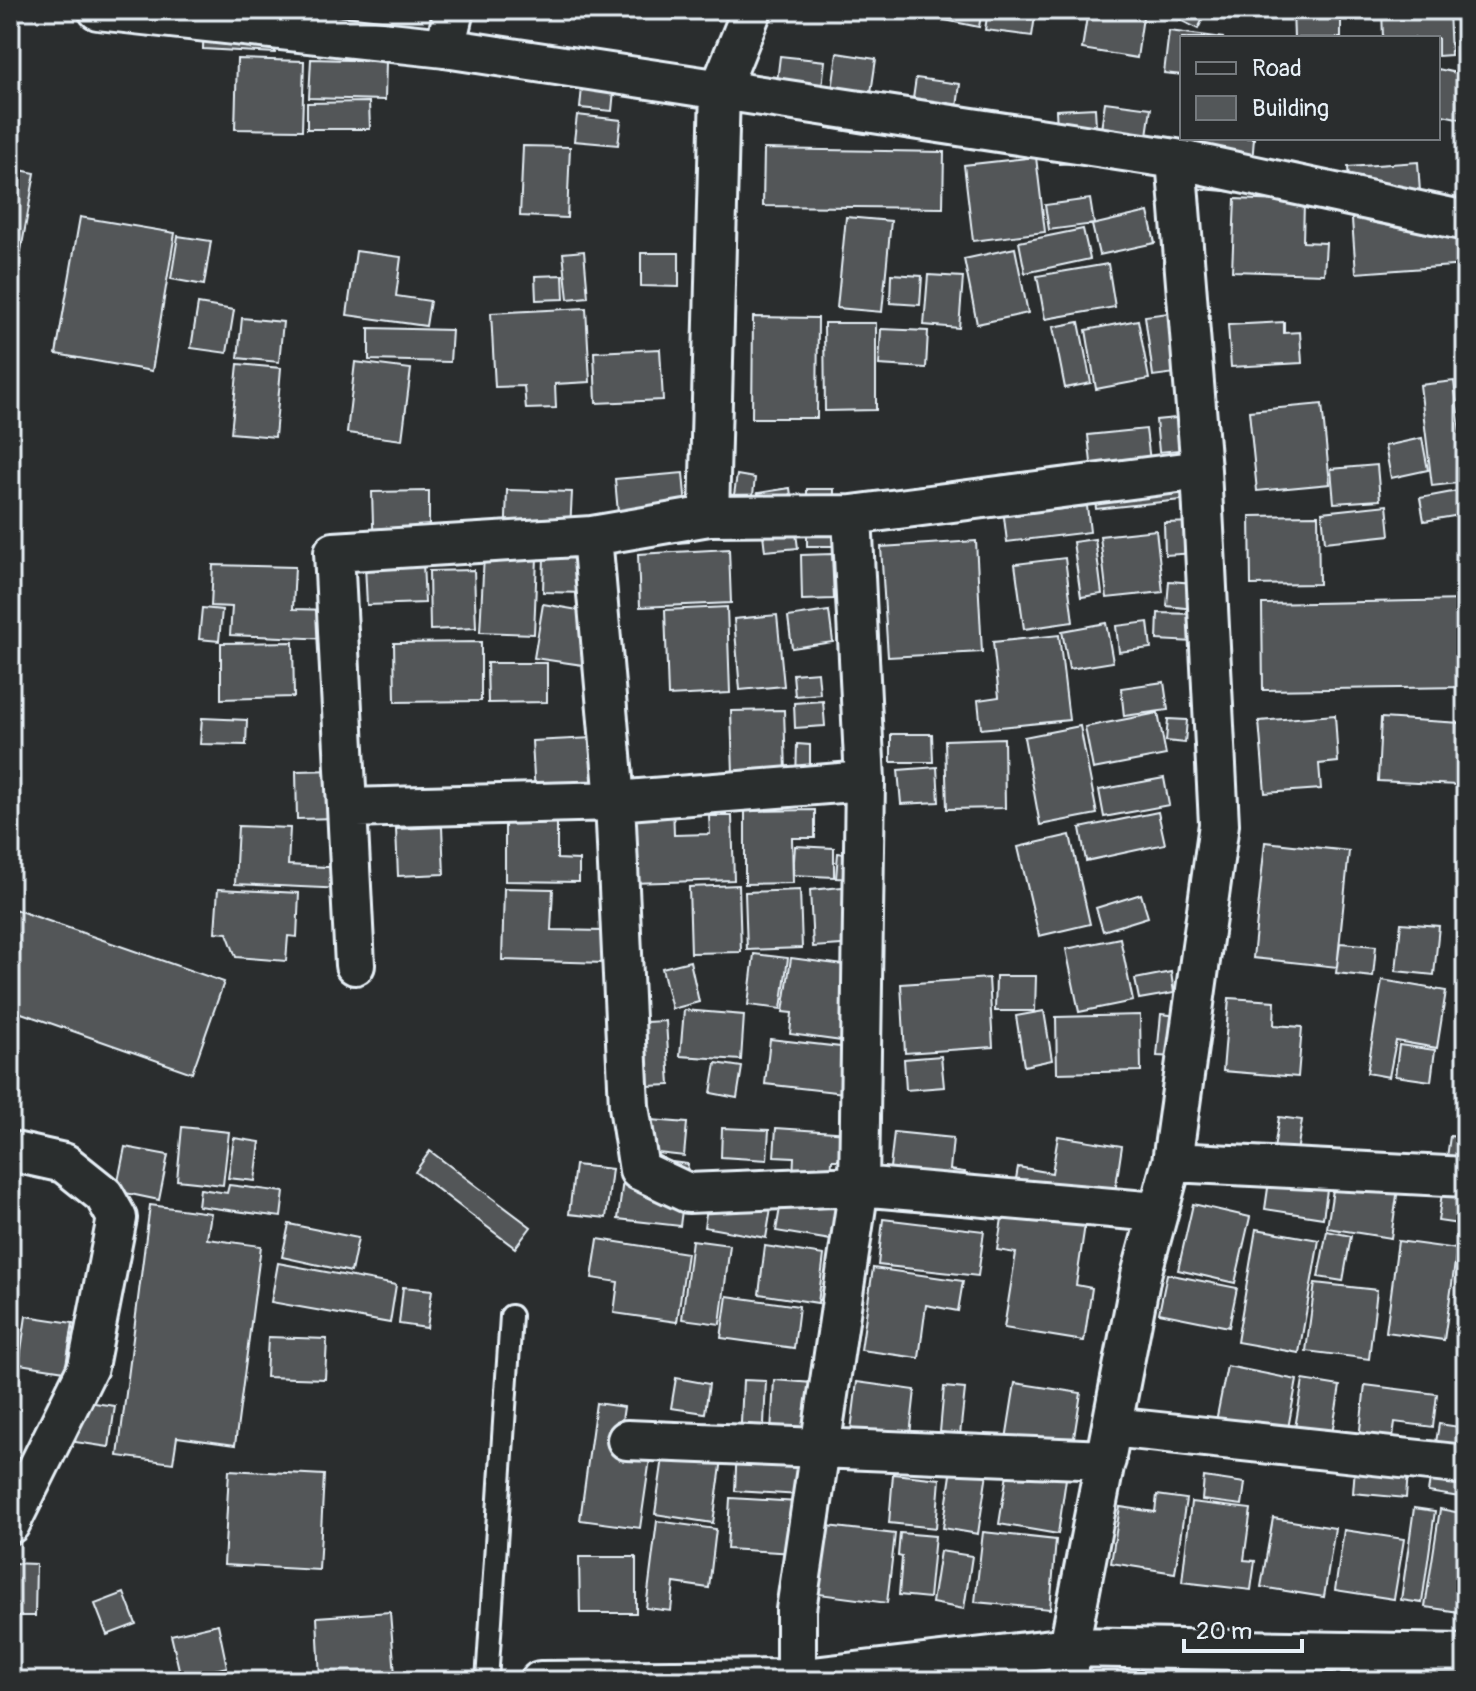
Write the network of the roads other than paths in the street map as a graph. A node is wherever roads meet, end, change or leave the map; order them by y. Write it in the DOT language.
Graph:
graph roads {
  1 [pos="98,10"];
  2 [pos="454,10"];
  3 [pos="752,10"];
  4 [pos="445,48"];
  5 [pos="720,89"];
  6 [pos="1176,159"];
  7 [pos="1466,221"];
  8 [pos="1201,470"];
  9 [pos="852,515"];
  10 [pos="709,516"];
  11 [pos="592,536"];
  12 [pos="865,781"];
  13 [pos="615,801"];
  14 [pos="348,808"];
  15 [pos="355,965"];
  16 [pos="10,1151"];
  17 [pos="1172,1162"];
  18 [pos="1466,1177"];
  19 [pos="859,1186"];
  20 [pos="1157,1212"];
  21 [pos="511,1316"];
  22 [pos="627,1440"];
  23 [pos="1109,1444"];
  24 [pos="821,1448"];
  25 [pos="1466,1465"];
  26 [pos="10,1524"];
  27 [pos="1466,1654"];
  28 [pos="1069,1664"];
  29 [pos="796,1680"];
  30 [pos="487,1681"];
  31 [pos="540,1681"];
  1 -- 4 [label="street"];
  2 -- 4 [label="street"];
  3 -- 5 [label="street"];
  4 -- 5 [label="street"];
  5 -- 6 [label="street"];
  5 -- 10 [label="street"];
  6 -- 7 [label="street"];
  6 -- 8 [label="street"];
  8 -- 9 [label="street"];
  8 -- 17 [label="street"];
  9 -- 10 [label="street"];
  9 -- 12 [label="street"];
  10 -- 11 [label="street"];
  11 -- 13 [label="street"];
  11 -- 14 [label="street"];
  12 -- 13 [label="street"];
  12 -- 19 [label="street"];
  13 -- 14 [label="street"];
  13 -- 19 [label="street"];
  14 -- 15 [label="street"];
  16 -- 26 [label="street"];
  17 -- 18 [label="street"];
  17 -- 20 [label="street"];
  19 -- 20 [label="street"];
  19 -- 24 [label="street"];
  20 -- 23 [label="street"];
  21 -- 30 [label="lane"];
  22 -- 24 [label="street"];
  23 -- 24 [label="street"];
  23 -- 25 [label="street"];
  23 -- 28 [label="street"];
  24 -- 29 [label="street"];
  27 -- 28 [label="street"];
  28 -- 29 [label="street"];
  29 -- 31 [label="street"];
}
